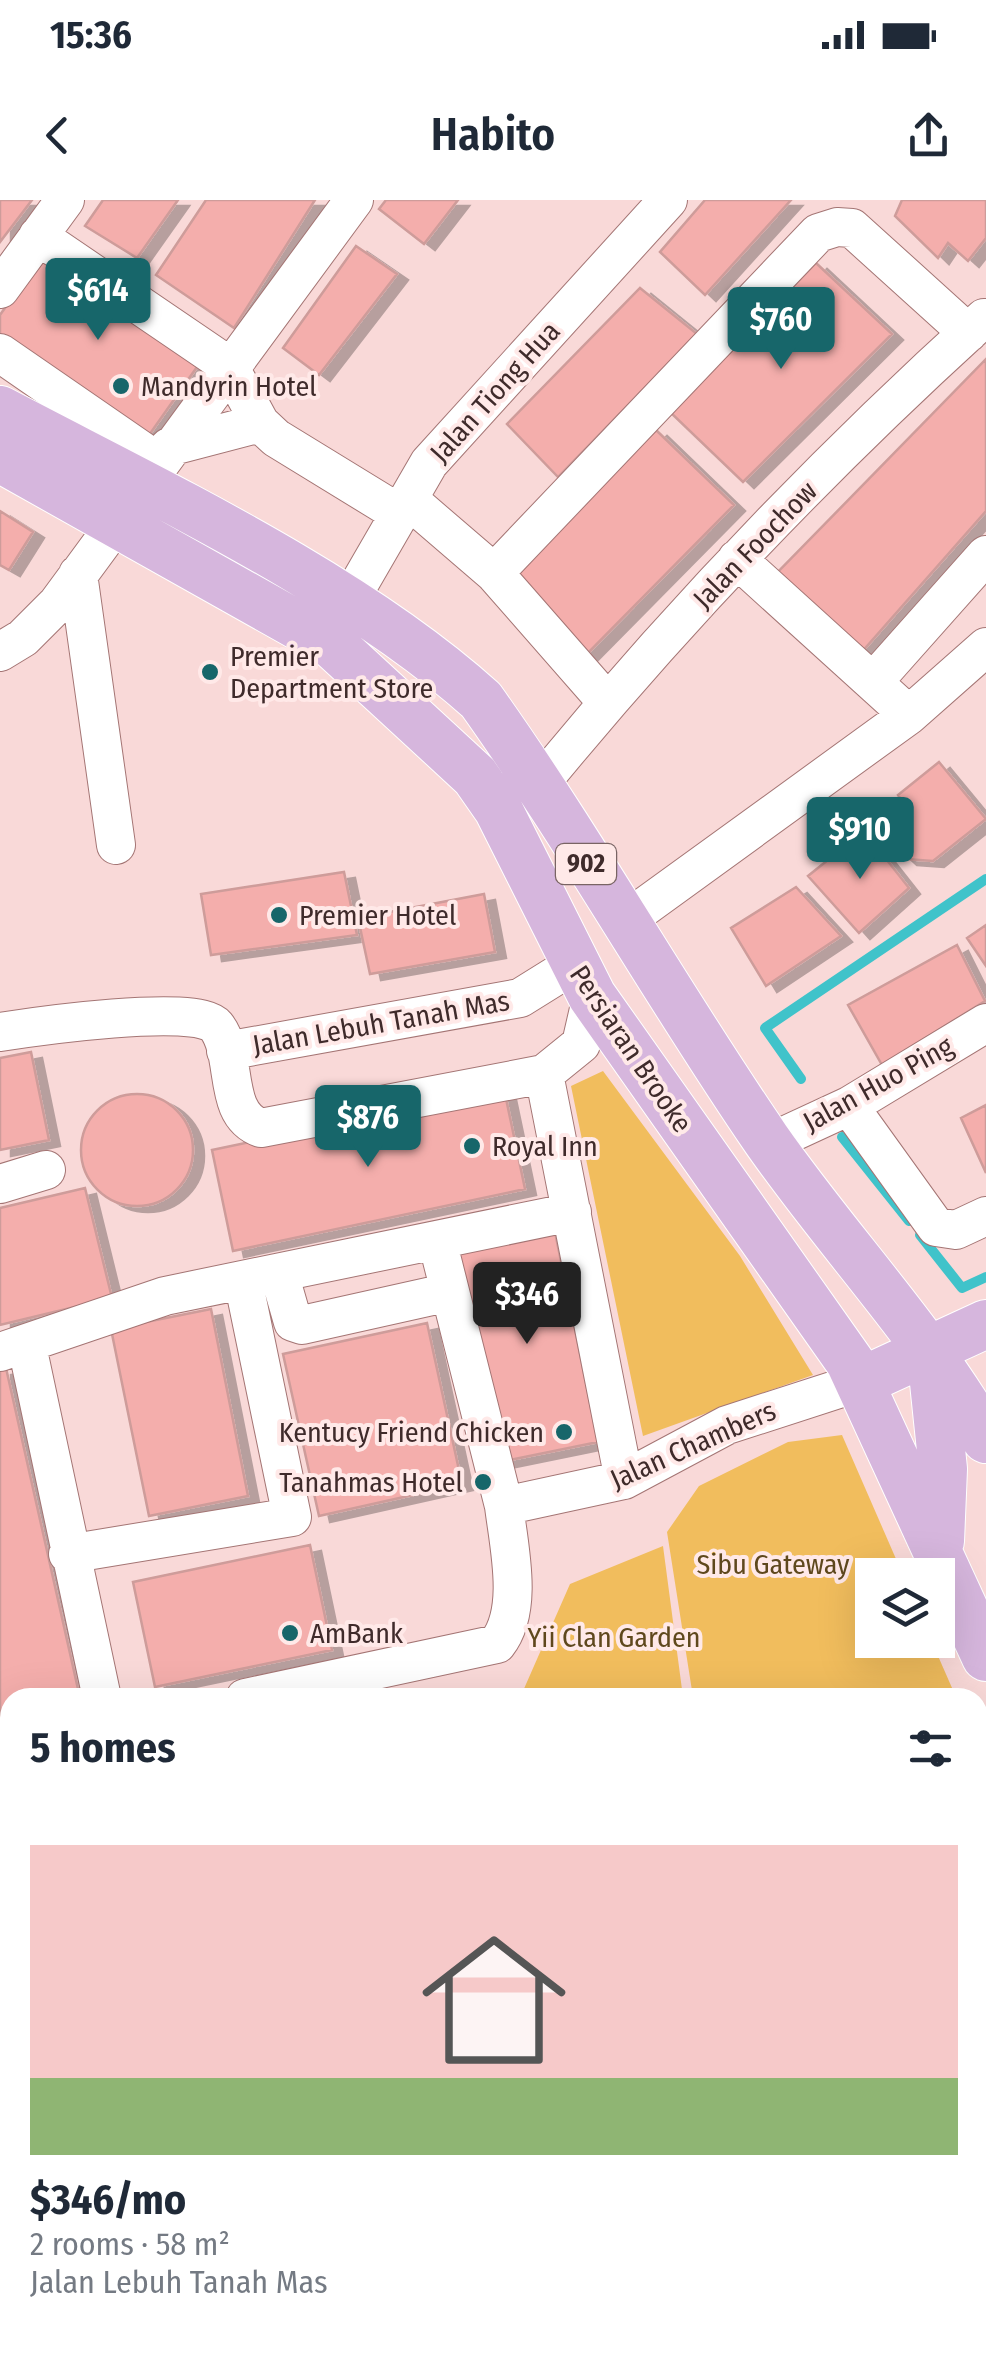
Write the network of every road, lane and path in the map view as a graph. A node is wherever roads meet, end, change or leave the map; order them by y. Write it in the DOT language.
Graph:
graph roads {
  1 [pos="65,200"];
  2 [pos="354,200"];
  3 [pos="668,200"];
  4 [pos="38,236"];
  5 [pos="0,289"];
  6 [pos="977,325"];
  7 [pos="0,352"];
  8 [pos="229,366"];
  9 [pos="0,410"];
  10 [pos="260,423"];
  11 [pos="0,458"];
  12 [pos="146,479"];
  13 [pos="404,506"];
  14 [pos="986,555"];
  15 [pos="737,559"];
  16 [pos="494,573"];
  17 [pos="78,574"];
  18 [pos="348,603"];
  19 [pos="986,647"];
  20 [pos="0,652"];
  21 [pos="874,682"];
  22 [pos="607,702"];
  23 [pos="910,715"];
  24 [pos="538,786"];
  25 [pos="116,845"];
  26 [pos="626,921"];
  27 [pos="583,980"];
  28 [pos="986,1023"];
  29 [pos="0,1032"];
  30 [pos="226,1051"];
  31 [pos="544,1074"];
  32 [pos="850,1106"];
  33 [pos="769,1143"];
  34 [pos="46,1170"];
  35 [pos="0,1184"];
  36 [pos="572,1212"];
  37 [pos="986,1216"];
  38 [pos="437,1240"];
  39 [pos="261,1277"];
  40 [pos="450,1292"];
  41 [pos="986,1324"];
  42 [pos="13,1349"];
  43 [pos="930,1351"];
  44 [pos="860,1382"];
  45 [pos="970,1415"];
  46 [pos="624,1480"];
  47 [pos="504,1506"];
  48 [pos="940,1549"];
  49 [pos="68,1554"];
  50 [pos="986,1658"];
  51 [pos="100,1688"];
  52 [pos="292,1688"];
  1 -- 4 [label="street"];
  2 -- 8 [label="street"];
  3 -- 13 [label="street, Jalan Tiong Hua"];
  4 -- 5 [label="street"];
  4 -- 8 [label="street"];
  6 -- 15 [label="street, Jalan Foochow"];
  6 -- 16 [label="street"];
  7 -- 12 [label="street"];
  8 -- 10 [label="street"];
  8 -- 12 [label="street"];
  9 -- 12 [label="main road, Persiaran Brooke / 902"];
  10 -- 12 [label="street"];
  10 -- 13 [label="street"];
  11 -- 12 [label="main road, Persiaran Brooke / 902"];
  12 -- 17 [label="street"];
  12 -- 18 [label="main road, Persiaran Brooke / 902"];
  12 -- 27 [label="main road, Persiaran Brooke / 902"];
  13 -- 16 [label="street"];
  13 -- 18 [label="street, Jalan Tiong Hua"];
  14 -- 21 [label="street"];
  15 -- 21 [label="street"];
  15 -- 22 [label="street, Jalan Foochow"];
  16 -- 22 [label="street"];
  17 -- 20 [label="street"];
  17 -- 25 [label="street"];
  18 -- 24 [label="main road, Persiaran Brooke / 902"];
  19 -- 23 [label="street"];
  21 -- 23 [label="street"];
  22 -- 24 [label="street, Jalan Foochow"];
  23 -- 26 [label="street"];
  24 -- 26 [label="main road, Persiaran Brooke / 902"];
  26 -- 33 [label="main road, Persiaran Brooke / 902"];
  27 -- 30 [label="street, Jalan Lebuh Tanah Mas"];
  27 -- 31 [label="street, Jalan Lebuh Tanah Mas"];
  27 -- 44 [label="main road, Persiaran Brooke / 902"];
  28 -- 32 [label="street, Jalan Huo Ping"];
  29 -- 30 [label="street, Jalan Lebuh Tanah Mas"];
  30 -- 31 [label="street, Jalan Lebuh Tanah Mas"];
  31 -- 36 [label="street"];
  32 -- 33 [label="street, Jalan Huo Ping"];
  32 -- 37 [label="street"];
  33 -- 43 [label="main road, Persiaran Brooke / 902"];
  34 -- 35 [label="street"];
  36 -- 38 [label="street"];
  36 -- 46 [label="street"];
  38 -- 39 [label="street"];
  38 -- 40 [label="street"];
  39 -- 40 [label="street"];
  39 -- 42 [label="street"];
  39 -- 49 [label="street"];
  40 -- 47 [label="street"];
  41 -- 43 [label="main road"];
  42 -- 49 [label="street"];
  43 -- 44 [label="main road"];
  43 -- 45 [label="main road, Persiaran Brooke / 902"];
  44 -- 45 [label="main road"];
  44 -- 46 [label="street, Jalan Chambers"];
  44 -- 48 [label="main road, Persiaran Brooke / 902"];
  45 -- 48 [label="main road"];
  46 -- 47 [label="street, Jalan Chambers"];
  47 -- 52 [label="street"];
  48 -- 50 [label="main road, Persiaran Brooke"];
  49 -- 51 [label="street"];
}
